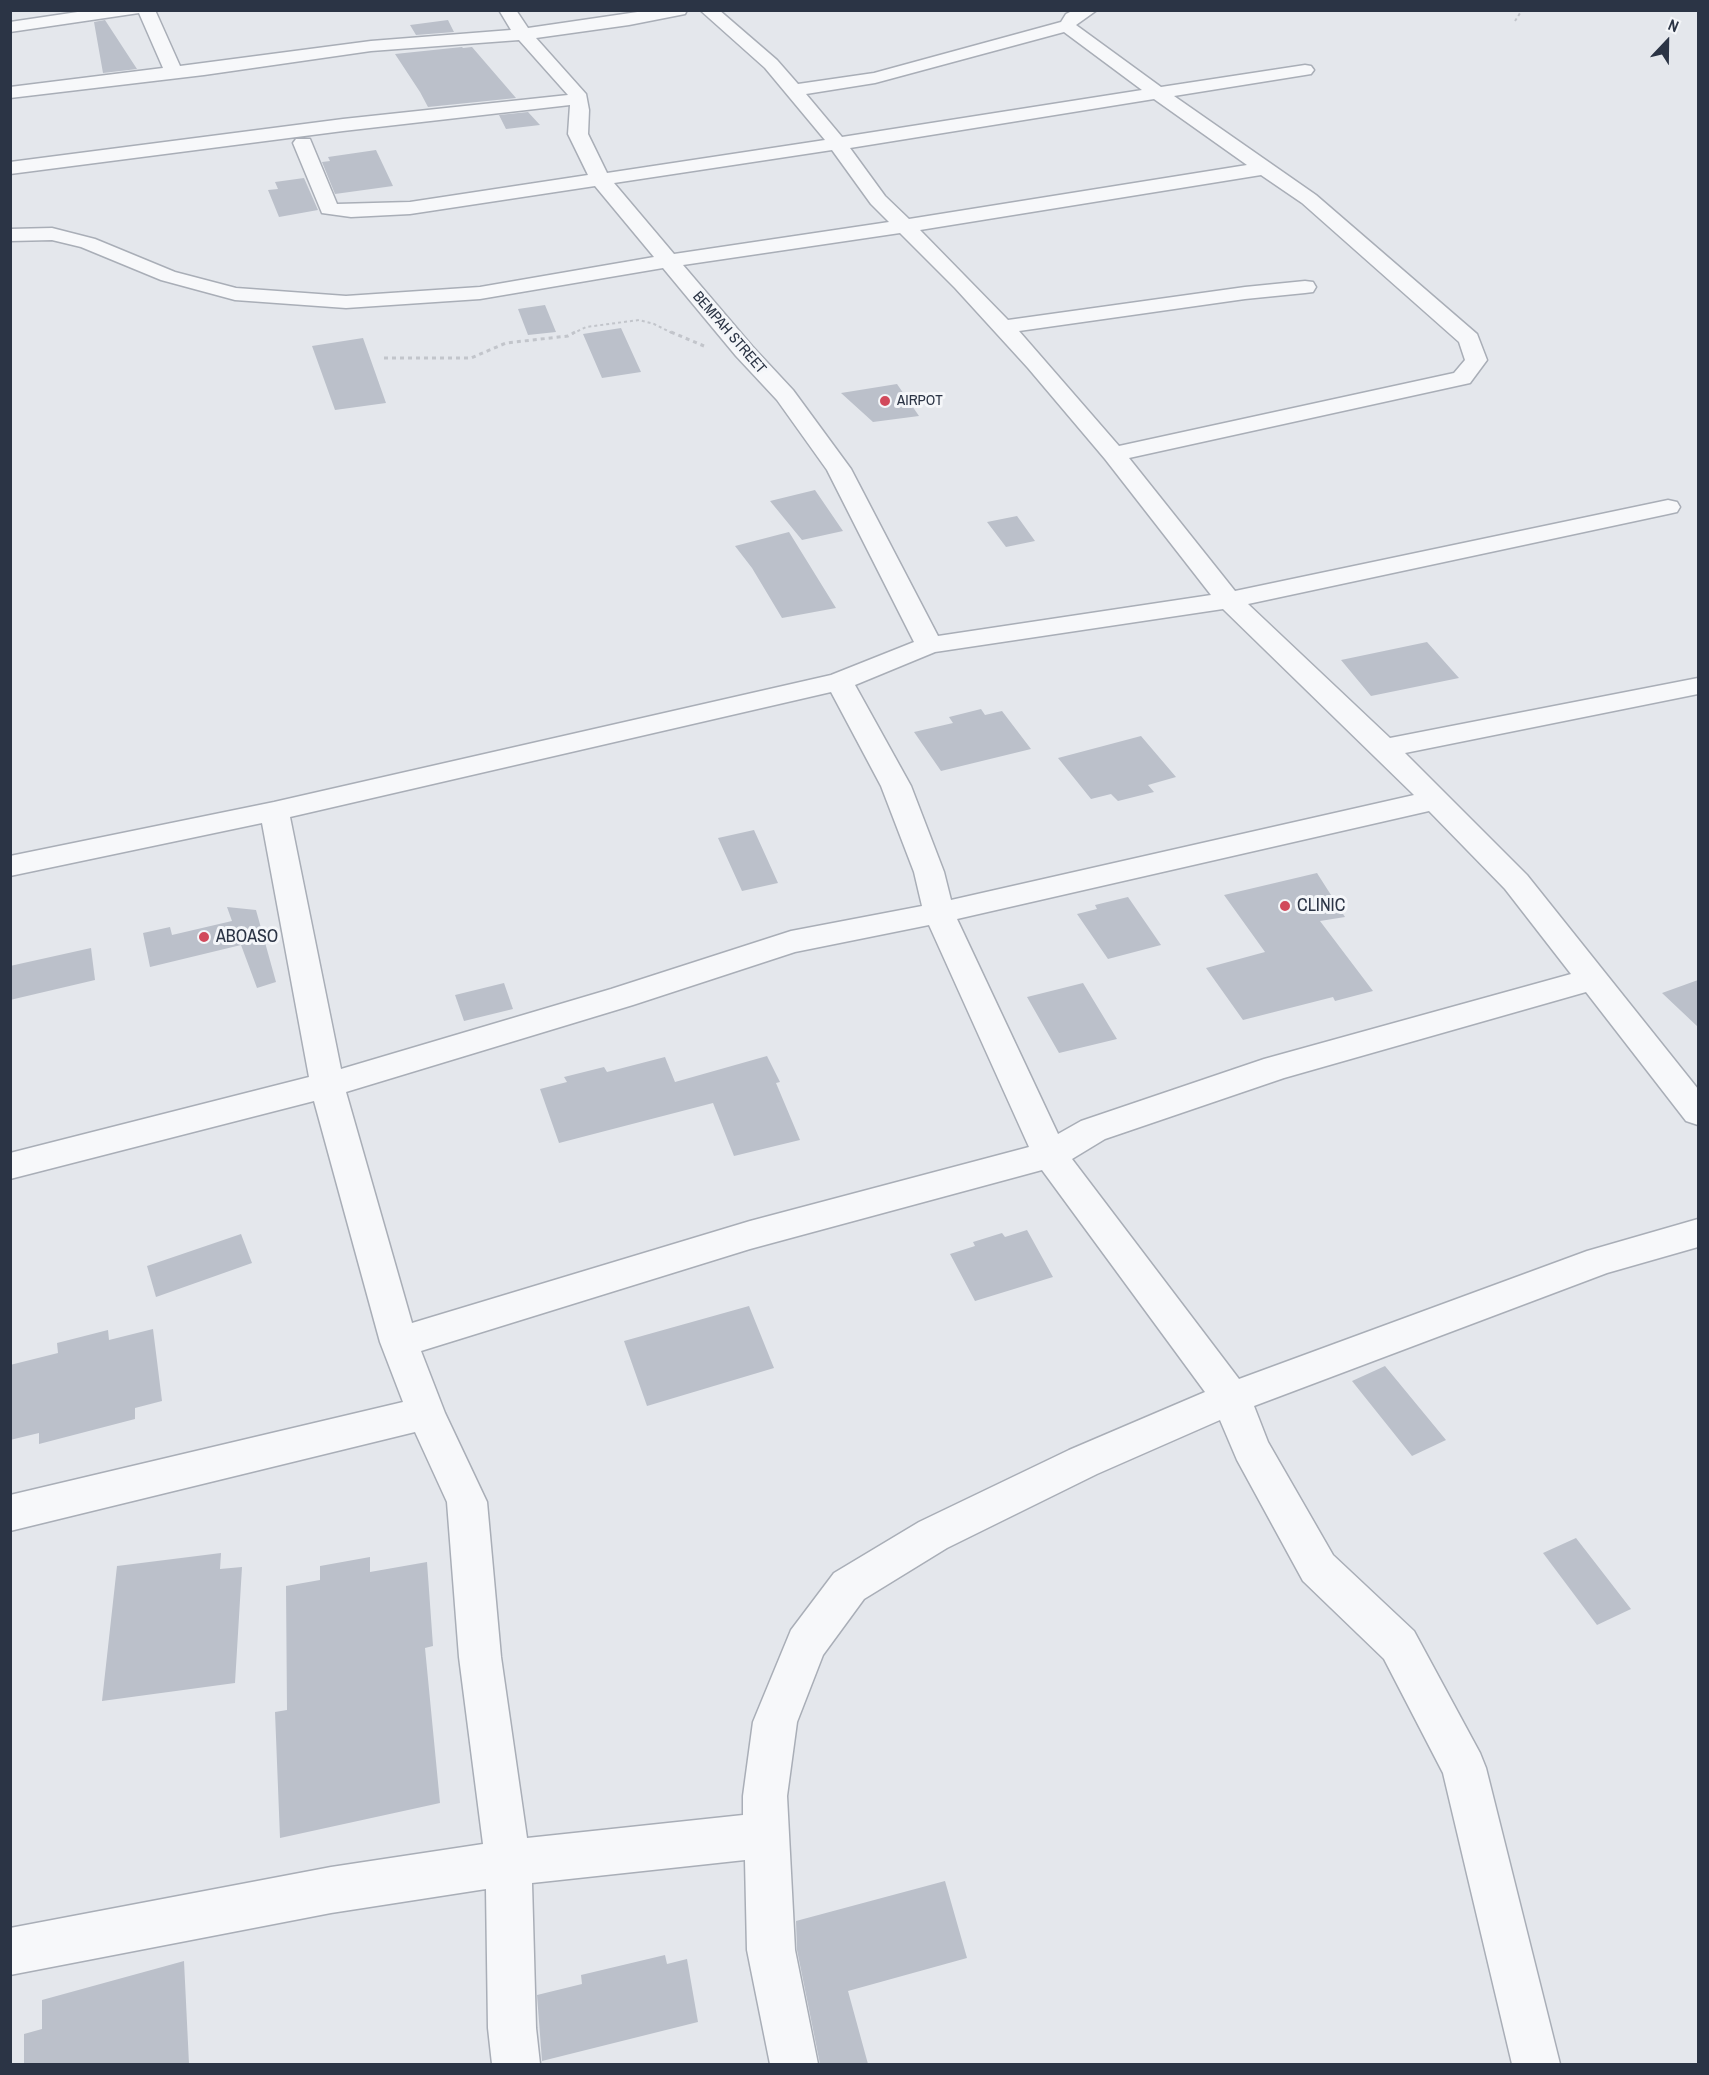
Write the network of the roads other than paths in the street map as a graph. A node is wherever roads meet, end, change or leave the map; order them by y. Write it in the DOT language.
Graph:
graph roads {
  1 [pos="132,10"];
  2 [pos="146,10"];
  3 [pos="507,10"];
  4 [pos="679,10"];
  5 [pos="708,10"];
  6 [pos="1089,10"];
  7 [pos="1067,26"];
  8 [pos="10,27"];
  9 [pos="523,34"];
  10 [pos="1305,70"];
  11 [pos="174,72"];
  12 [pos="793,90"];
  13 [pos="10,93"];
  14 [pos="1157,93"];
  15 [pos="578,99"];
  16 [pos="303,144"];
  17 [pos="837,144"];
  18 [pos="10,168"];
  19 [pos="1265,168"];
  20 [pos="600,179"];
  21 [pos="904,226"];
  22 [pos="10,235"];
  23 [pos="667,261"];
  24 [pos="1305,287"];
  25 [pos="1003,327"];
  26 [pos="1113,454"];
  27 [pos="1668,507"];
  28 [pos="1229,600"];
  29 [pos="929,645"];
  30 [pos="839,682"];
  31 [pos="1698,686"];
  32 [pos="1384,748"];
  33 [pos="1435,800"];
  34 [pos="274,811"];
  35 [pos="10,866"];
  36 [pos="939,913"];
  37 [pos="1593,979"];
  38 [pos="327,1085"];
  39 [pos="1698,1112"];
  40 [pos="1050,1155"];
  41 [pos="10,1166"];
  42 [pos="1698,1233"];
  43 [pos="399,1342"];
  44 [pos="1231,1398"];
  45 [pos="426,1413"];
  46 [pos="10,1513"];
  47 [pos="766,1835"];
  48 [pos="508,1863"];
  49 [pos="10,1952"];
  50 [pos="516,2064"];
  51 [pos="794,2064"];
  52 [pos="1536,2064"];
  1 -- 8 [label="street"];
  2 -- 11 [label="street"];
  3 -- 9 [label="street"];
  4 -- 9 [label="street"];
  5 -- 12 [label="street"];
  6 -- 7 [label="street"];
  7 -- 12 [label="street"];
  7 -- 14 [label="street"];
  9 -- 11 [label="street"];
  9 -- 15 [label="street"];
  10 -- 14 [label="street"];
  11 -- 13 [label="street"];
  12 -- 17 [label="street"];
  14 -- 17 [label="street"];
  14 -- 19 [label="street"];
  15 -- 18 [label="street"];
  15 -- 20 [label="street, BEMPAH STREET"];
  16 -- 20 [label="street"];
  17 -- 20 [label="street"];
  17 -- 21 [label="street"];
  19 -- 21 [label="street"];
  19 -- 26 [label="street"];
  20 -- 23 [label="street, BEMPAH STREET"];
  21 -- 23 [label="street"];
  21 -- 25 [label="street"];
  22 -- 23 [label="street"];
  23 -- 29 [label="street, BEMPAH STREET"];
  24 -- 25 [label="street"];
  25 -- 26 [label="street"];
  26 -- 28 [label="street"];
  27 -- 28 [label="street"];
  28 -- 29 [label="street"];
  28 -- 32 [label="street"];
  29 -- 30 [label="street"];
  30 -- 34 [label="street"];
  30 -- 36 [label="street"];
  31 -- 32 [label="street"];
  32 -- 33 [label="street"];
  33 -- 36 [label="street"];
  33 -- 37 [label="street"];
  34 -- 35 [label="street"];
  34 -- 38 [label="street"];
  36 -- 38 [label="street"];
  36 -- 40 [label="street"];
  37 -- 39 [label="street"];
  37 -- 40 [label="street"];
  38 -- 41 [label="street"];
  38 -- 43 [label="street"];
  40 -- 43 [label="street"];
  40 -- 44 [label="street"];
  42 -- 44 [label="street"];
  43 -- 45 [label="street"];
  44 -- 47 [label="street"];
  44 -- 52 [label="street"];
  45 -- 46 [label="street"];
  45 -- 48 [label="street"];
  47 -- 48 [label="street"];
  47 -- 51 [label="street"];
  48 -- 49 [label="street"];
  48 -- 50 [label="street"];
}
